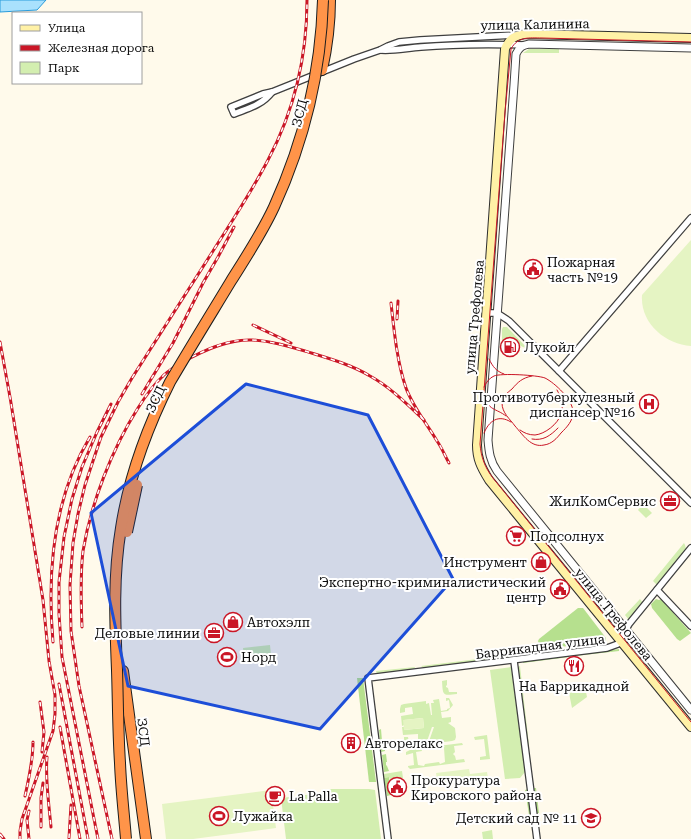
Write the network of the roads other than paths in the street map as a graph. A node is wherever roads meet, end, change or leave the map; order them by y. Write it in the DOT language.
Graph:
graph roads {
  1 [pos="323,0"];
  2 [pos="330,0"];
  3 [pos="520,35"];
  4 [pos="502,36"];
  5 [pos="691,38"];
  6 [pos="516,46"];
  7 [pos="691,48"];
  8 [pos="380,50"];
  9 [pos="272,92"];
  10 [pos="691,218"];
  11 [pos="486,312"];
  12 [pos="497,313"];
  13 [pos="559,371"];
  14 [pos="691,503"];
  15 [pos="691,548"];
  16 [pos="657,590"];
  17 [pos="691,626"];
  18 [pos="626,630"];
  19 [pos="620,640"];
  20 [pos="514,661"];
  21 [pos="691,710"];
  22 [pos="691,726"];
  23 [pos="126,839"];
  24 [pos="146,839"];
  25 [pos="388,839"];
  26 [pos="537,839"];
  1 -- 23 [label="highway, ЗСД, bridge"];
  2 -- 24 [label="highway, ЗСД, bridge"];
  3 -- 4 [label="street, улица Калинина"];
  3 -- 5 [label="main road, улица Калинина"];
  3 -- 6 [label="main road"];
  4 -- 6 [label="street"];
  4 -- 8 [label="street, улица Калинина"];
  6 -- 7 [label="street, улица Калинина"];
  6 -- 8 [label="street, улица Калинина"];
  6 -- 11 [label="main road, улица Трефолева"];
  6 -- 12 [label="street, улица Трефолева"];
  8 -- 9 [label="street, улица Калинина"];
  9 -- 9 [label="street, улица Калинина"];
  10 -- 13 [label="street"];
  11 -- 12 [label="street"];
  11 -- 19 [label="main road, улица Трефолева"];
  12 -- 13 [label="street"];
  12 -- 18 [label="street, улица Трефолева"];
  13 -- 14 [label="street"];
  15 -- 16 [label="street, Баррикадная улица"];
  16 -- 17 [label="street"];
  16 -- 18 [label="street, Баррикадная улица"];
  18 -- 19 [label="street, Баррикадная улица"];
  18 -- 21 [label="street, улица Трефолева"];
  19 -- 20 [label="street, Баррикадная улица"];
  19 -- 22 [label="main road, улица Трефолева"];
  20 -- 25 [label="street, Баррикадная улица"];
  20 -- 26 [label="street"];
}
